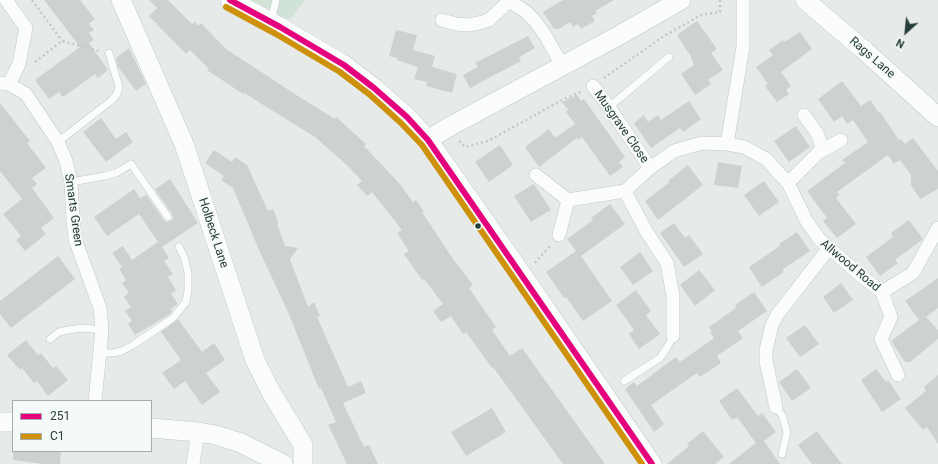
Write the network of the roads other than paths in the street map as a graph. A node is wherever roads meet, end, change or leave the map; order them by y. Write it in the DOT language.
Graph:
graph roads {
  1 [pos="6,0"];
  2 [pos="121,0"];
  3 [pos="230,0"];
  4 [pos="276,0"];
  5 [pos="681,0"];
  6 [pos="743,0"];
  7 [pos="805,0"];
  8 [pos="442,20"];
  9 [pos="271,22"];
  10 [pos="109,53"];
  11 [pos="669,57"];
  12 [pos="562,65"];
  13 [pos="5,83"];
  14 [pos="593,86"];
  15 [pos="609,107"];
  16 [pos="804,115"];
  17 [pos="938,117"];
  18 [pos="428,140"];
  19 [pos="841,140"];
  20 [pos="58,142"];
  21 [pos="727,144"];
  22 [pos="824,150"];
  23 [pos="650,168"];
  24 [pos="536,175"];
  25 [pos="71,182"];
  26 [pos="788,183"];
  27 [pos="625,191"];
  28 [pos="568,200"];
  29 [pos="168,217"];
  30 [pos="938,228"];
  31 [pos="559,235"];
  32 [pos="179,247"];
  33 [pos="829,248"];
  34 [pos="882,292"];
  35 [pos="102,330"];
  36 [pos="673,336"];
  37 [pos="50,338"];
  38 [pos="99,353"];
  39 [pos="898,375"];
  40 [pos="624,381"];
  41 [pos="95,400"];
  42 [pos="776,407"];
  43 [pos="0,422"];
  44 [pos="12,422"];
  45 [pos="152,428"];
  46 [pos="198,432"];
  47 [pos="782,454"];
  48 [pos="193,464"];
  49 [pos="283,464"];
  50 [pos="303,464"];
  51 [pos="652,464"];
  1 -- 13 [label="street, Smarts Green"];
  2 -- 50 [label="street, Holbeck Lane"];
  3 -- 9 [label="street"];
  4 -- 9 [label="lane"];
  5 -- 12 [label="street"];
  6 -- 21 [label="street"];
  7 -- 17 [label="street, Rags Lane"];
  8 -- 12 [label="street"];
  9 -- 18 [label="street"];
  10 -- 20 [label="lane"];
  11 -- 15 [label="lane"];
  12 -- 18 [label="street"];
  13 -- 20 [label="street, Smarts Green"];
  14 -- 15 [label="street, Musgrave Close"];
  15 -- 23 [label="street, Musgrave Close"];
  16 -- 22 [label="street"];
  18 -- 51 [label="street"];
  19 -- 22 [label="street"];
  20 -- 25 [label="street, Smarts Green"];
  21 -- 23 [label="street, Allwood Road"];
  21 -- 26 [label="street, Allwood Road"];
  22 -- 26 [label="street"];
  23 -- 27 [label="street, Allwood Road"];
  24 -- 28 [label="street"];
  25 -- 29 [label="lane"];
  25 -- 35 [label="street, Smarts Green"];
  26 -- 33 [label="street, Allwood Road"];
  27 -- 28 [label="street"];
  27 -- 36 [label="street"];
  28 -- 31 [label="street"];
  30 -- 34 [label="street"];
  32 -- 38 [label="lane"];
  33 -- 34 [label="street, Allwood Road"];
  33 -- 42 [label="street"];
  34 -- 39 [label="street, Allwood Road"];
  35 -- 37 [label="lane"];
  35 -- 38 [label="street, Smarts Green"];
  36 -- 40 [label="lane"];
  38 -- 41 [label="street, Smarts Green"];
  42 -- 47 [label="lane"];
  43 -- 44 [label="street"];
  45 -- 46 [label="street"];
  46 -- 48 [label="street"];
  46 -- 49 [label="street"];
}
